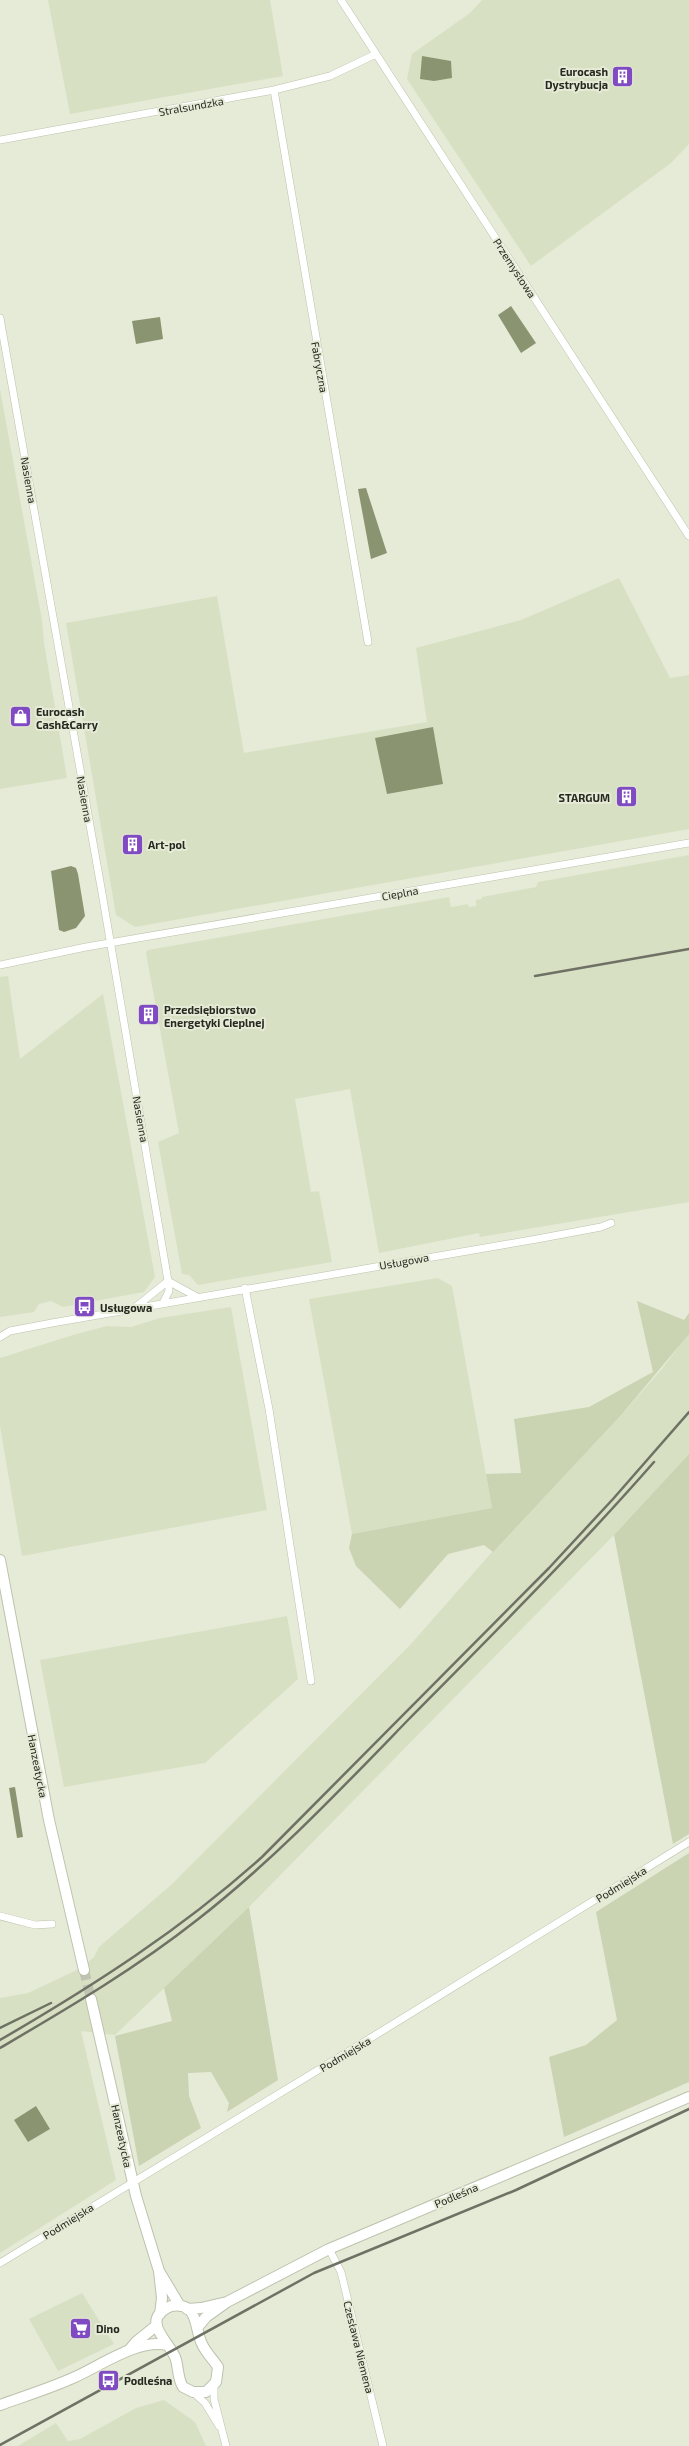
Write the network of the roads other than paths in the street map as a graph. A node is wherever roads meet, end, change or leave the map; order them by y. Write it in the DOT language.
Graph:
graph roads {
  1 [pos="340,0"];
  2 [pos="376,54"];
  3 [pos="274,90"];
  4 [pos="0,140"];
  5 [pos="0,318"];
  6 [pos="686,525"];
  7 [pos="689,536"];
  8 [pos="368,642"];
  9 [pos="689,843"];
  10 [pos="110,943"];
  11 [pos="0,965"];
  12 [pos="611,1223"];
  13 [pos="168,1281"];
  14 [pos="245,1288"];
  15 [pos="197,1297"];
  16 [pos="163,1303"];
  17 [pos="132,1308"];
  18 [pos="0,1329"];
  19 [pos="10,1331"];
  20 [pos="0,1337"];
  21 [pos="0,1560"];
  22 [pos="312,1681"];
  23 [pos="689,1842"];
  24 [pos="0,1916"];
  25 [pos="52,1924"];
  26 [pos="84,1970"];
  27 [pos="91,1999"];
  28 [pos="689,2097"];
  29 [pos="132,2182"];
  30 [pos="329,2249"];
  31 [pos="0,2263"];
  32 [pos="159,2271"];
  33 [pos="227,2302"];
  34 [pos="183,2307"];
  35 [pos="160,2314"];
  36 [pos="157,2325"];
  37 [pos="197,2328"];
  38 [pos="167,2345"];
  39 [pos="130,2349"];
  40 [pos="214,2386"];
  41 [pos="193,2392"];
  42 [pos="0,2405"];
  43 [pos="219,2426"];
  44 [pos="226,2446"];
  45 [pos="383,2446"];
  1 -- 2 [label="street, Przemysłowa"];
  2 -- 3 [label="street, Stralsundzka"];
  2 -- 6 [label="street, Przemysłowa"];
  3 -- 4 [label="street, Stralsundzka"];
  3 -- 8 [label="street, Fabryczna"];
  5 -- 10 [label="street, Nasienna"];
  6 -- 7 [label="street, Przemysłowa"];
  9 -- 10 [label="street, Cieplna"];
  10 -- 11 [label="street, Cieplna"];
  10 -- 13 [label="street, Nasienna"];
  12 -- 14 [label="street, Usługowa"];
  13 -- 15 [label="street"];
  13 -- 16 [label="street"];
  13 -- 17 [label="street, Usługowa"];
  14 -- 15 [label="street, Usługowa"];
  14 -- 22 [label="street"];
  15 -- 16 [label="street, Usługowa"];
  16 -- 17 [label="street, Usługowa"];
  17 -- 19 [label="street, Usługowa"];
  18 -- 19 [label="street, Usługowa"];
  19 -- 20 [label="street, Usługowa"];
  21 -- 26 [label="street, Hanzeatycka"];
  23 -- 29 [label="street, Podmiejska"];
  24 -- 25 [label="street"];
  27 -- 29 [label="street, Hanzeatycka"];
  28 -- 30 [label="street, Podleśna"];
  29 -- 31 [label="street, Podmiejska"];
  29 -- 32 [label="street, Hanzeatycka"];
  30 -- 33 [label="street, Podleśna"];
  30 -- 45 [label="street, Czesława Niemena"];
  32 -- 34 [label="street, Hanzeatycka"];
  32 -- 35 [label="street, Hanzeatycka"];
  33 -- 34 [label="street, Podleśna"];
  33 -- 37 [label="street, Podleśna"];
  34 -- 35 [label="street, Podleśna"];
  34 -- 37 [label="street, Hanzeatycka"];
  35 -- 36 [label="street, Hanzeatycka"];
  36 -- 38 [label="street"];
  36 -- 39 [label="street"];
  37 -- 40 [label="street, Hanzeatycka"];
  38 -- 39 [label="street"];
  38 -- 41 [label="street"];
  39 -- 42 [label="street"];
  40 -- 41 [label="street"];
  40 -- 43 [label="street"];
  41 -- 43 [label="street"];
  43 -- 44 [label="street"];
}
